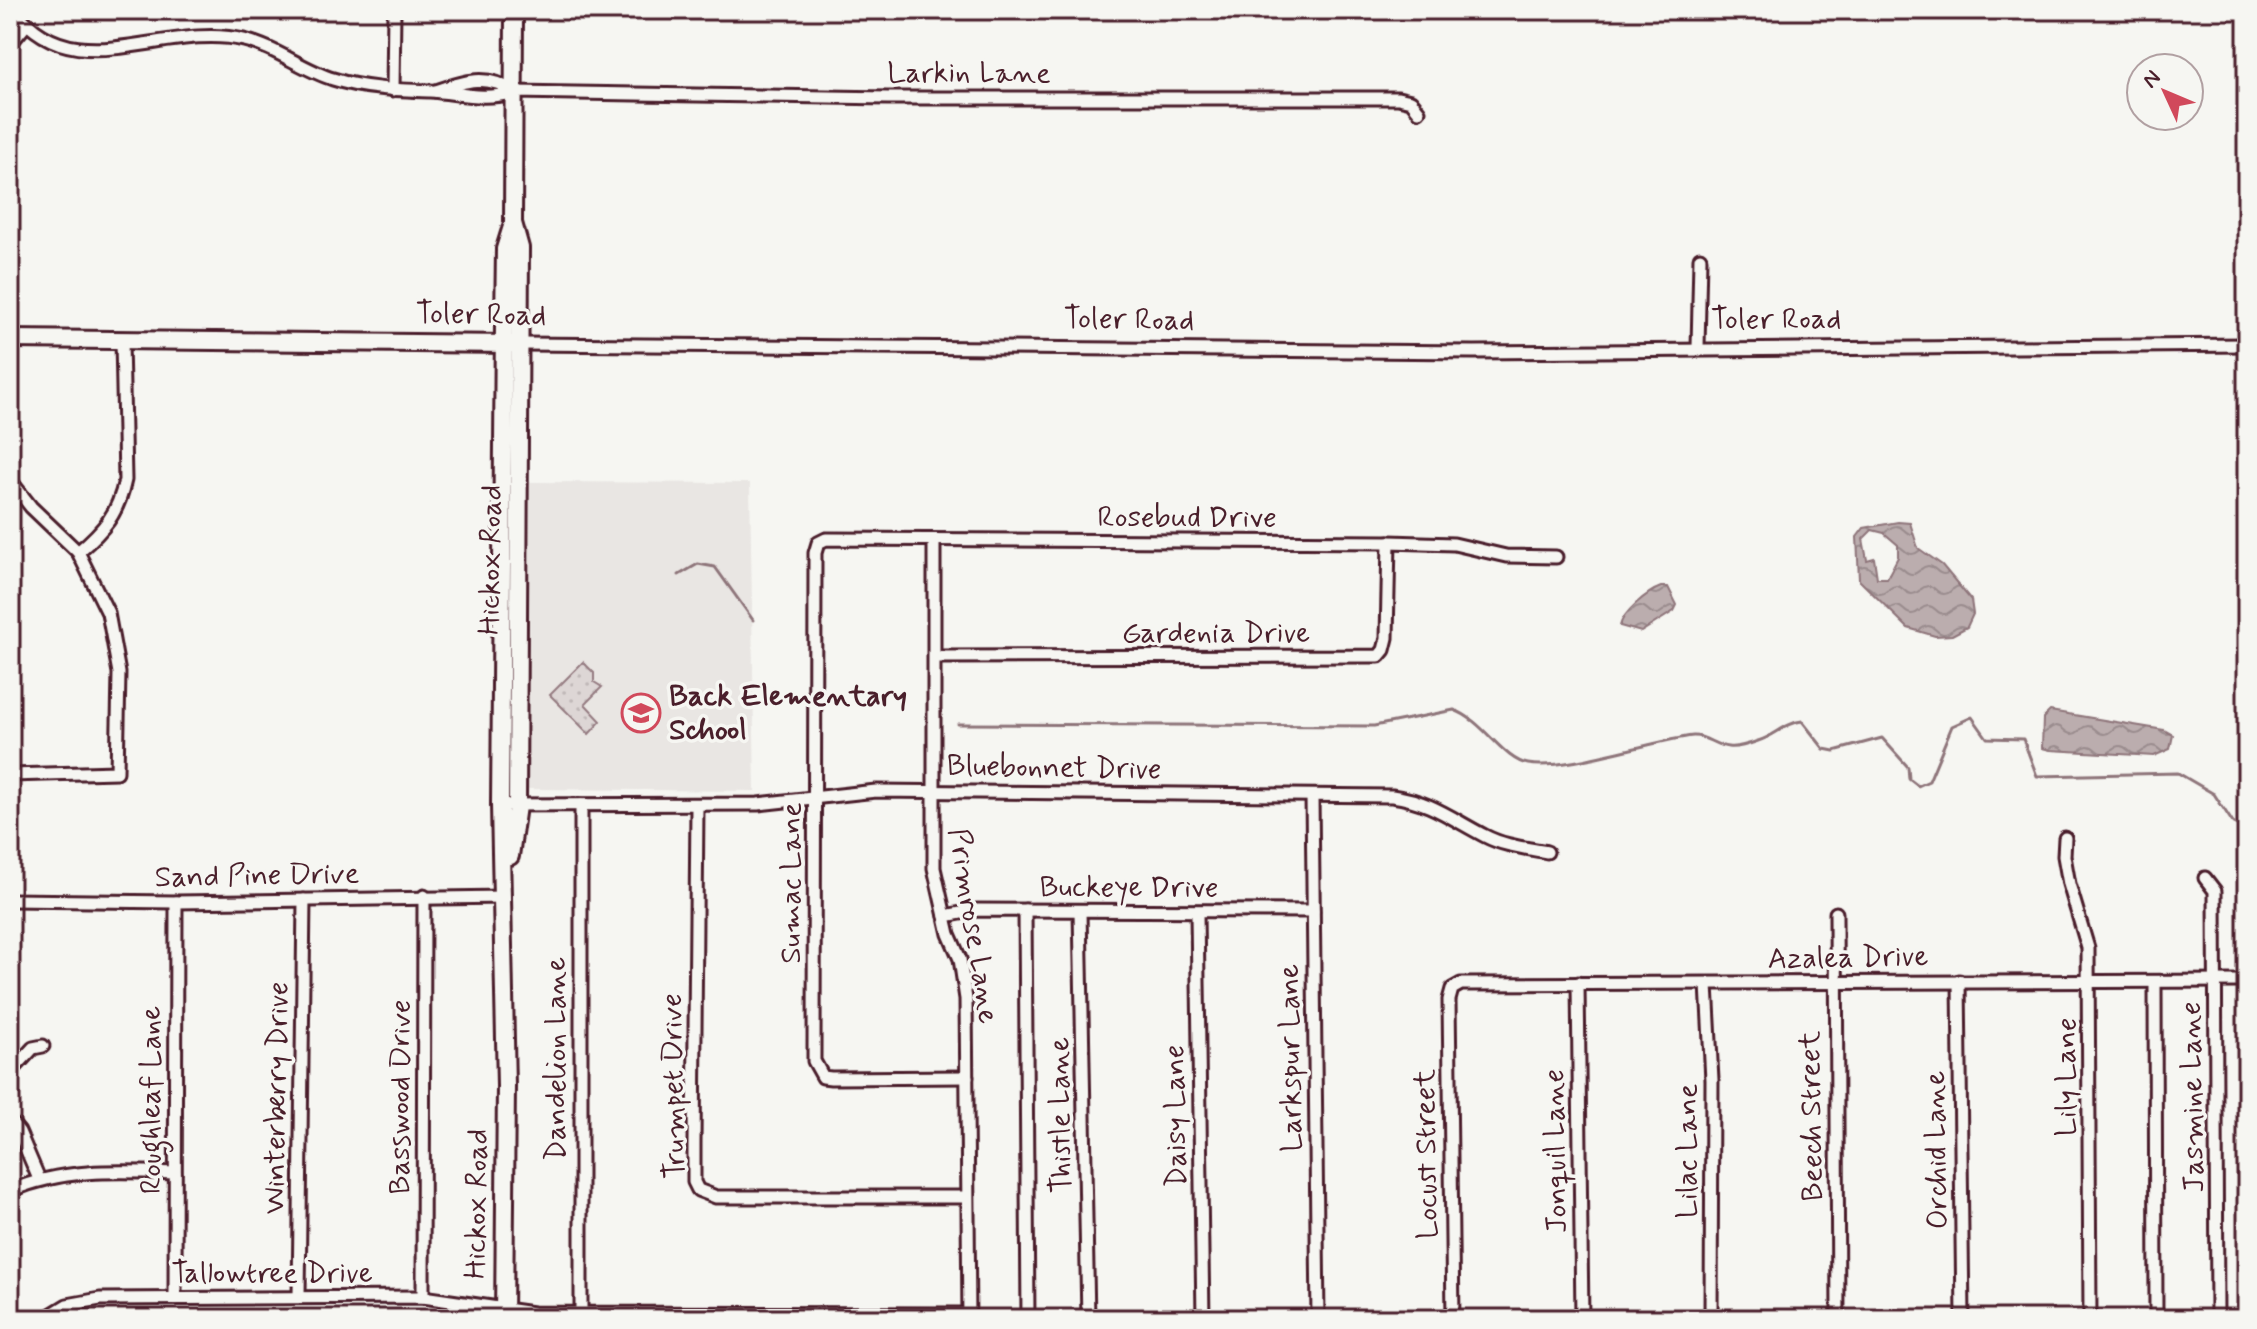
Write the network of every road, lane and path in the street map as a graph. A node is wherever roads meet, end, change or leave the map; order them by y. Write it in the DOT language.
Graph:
graph roads {
  1 [pos="15,10"];
  2 [pos="394,10"];
  3 [pos="514,10"];
  4 [pos="26,25"];
  5 [pos="10,44"];
  6 [pos="393,90"];
  7 [pos="434,92"];
  8 [pos="514,92"];
  9 [pos="1419,111"];
  10 [pos="1700,258"];
  11 [pos="10,339"];
  12 [pos="122,341"];
  13 [pos="512,344"];
  14 [pos="2247,345"];
  15 [pos="1698,347"];
  16 [pos="10,480"];
  17 [pos="934,540"];
  18 [pos="1389,542"];
  19 [pos="818,543"];
  20 [pos="78,552"];
  21 [pos="1556,557"];
  22 [pos="511,573"];
  23 [pos="503,596"];
  24 [pos="937,657"];
  25 [pos="518,692"];
  26 [pos="10,775"];
  27 [pos="932,790"];
  28 [pos="814,796"];
  29 [pos="1312,796"];
  30 [pos="508,805"];
  31 [pos="581,805"];
  32 [pos="697,806"];
  33 [pos="2065,838"];
  34 [pos="1547,852"];
  35 [pos="2205,878"];
  36 [pos="424,896"];
  37 [pos="504,897"];
  38 [pos="10,900"];
  39 [pos="304,900"];
  40 [pos="176,902"];
  41 [pos="1025,910"];
  42 [pos="1080,911"];
  43 [pos="1313,911"];
  44 [pos="1197,913"];
  45 [pos="1836,913"];
  46 [pos="945,916"];
  47 [pos="2090,980"];
  48 [pos="1959,981"];
  49 [pos="2215,981"];
  50 [pos="2247,981"];
  51 [pos="1835,982"];
  52 [pos="1578,983"];
  53 [pos="2155,983"];
  54 [pos="1707,984"];
  55 [pos="1452,989"];
  56 [pos="43,1046"];
  57 [pos="10,1073"];
  58 [pos="967,1077"];
  59 [pos="10,1121"];
  60 [pos="175,1173"];
  61 [pos="39,1179"];
  62 [pos="10,1191"];
  63 [pos="967,1197"];
  64 [pos="299,1296"];
  65 [pos="175,1297"];
  66 [pos="423,1297"];
  67 [pos="581,1312"];
  68 [pos="504,1315"];
  69 [pos="969,1317"];
  70 [pos="44,1319"];
  71 [pos="1028,1319"];
  72 [pos="1088,1319"];
  73 [pos="1203,1319"];
  74 [pos="1318,1319"];
  75 [pos="1453,1319"];
  76 [pos="1582,1319"];
  77 [pos="1711,1319"];
  78 [pos="1838,1319"];
  79 [pos="1963,1319"];
  80 [pos="2090,1319"];
  81 [pos="2156,1319"];
  82 [pos="2217,1319"];
  1 -- 4 [label="street"];
  2 -- 6 [label="street"];
  3 -- 8 [label="street, Hickox Road"];
  4 -- 5 [label="street"];
  4 -- 6 [label="street"];
  6 -- 7 [label="street"];
  7 -- 8 [label="street"];
  7 -- 8 [label="street"];
  8 -- 9 [label="street, Larkin Lane"];
  8 -- 13 [label="street, Hickox Road"];
  10 -- 15 [label="street"];
  11 -- 12 [label="street, Toler Road"];
  12 -- 13 [label="street, Toler Road"];
  12 -- 20 [label="street"];
  13 -- 15 [label="street, Toler Road"];
  13 -- 22 [label="street, Hickox Road"];
  14 -- 15 [label="street, Toler Road"];
  16 -- 20 [label="street"];
  17 -- 18 [label="street, Rosebud Drive"];
  17 -- 19 [label="street, Rosebud Drive"];
  17 -- 24 [label="street, Primrose Lane"];
  18 -- 21 [label="street, Rosebud Drive"];
  18 -- 24 [label="street, Gardenia Drive"];
  19 -- 28 [label="street, Sumac Lane"];
  20 -- 26 [label="street"];
  22 -- 23 [label="street, Hickox Road"];
  22 -- 25 [label="street, Hickox Road"];
  23 -- 25 [label="street"];
  23 -- 30 [label="street, Hickox Road"];
  24 -- 27 [label="street, Primrose Lane"];
  25 -- 30 [label="street, Hickox Road"];
  27 -- 28 [label="street, Bluebonnet Drive"];
  27 -- 29 [label="street, Bluebonnet Drive"];
  27 -- 46 [label="street, Primrose Lane"];
  28 -- 32 [label="street, Bluebonnet Drive"];
  28 -- 58 [label="street, Sumac Lane"];
  29 -- 34 [label="street, Bluebonnet Drive"];
  29 -- 43 [label="street, Larkspur Lane"];
  30 -- 31 [label="street, Bluebonnet Drive"];
  30 -- 37 [label="street, Hickox Road"];
  31 -- 32 [label="street, Bluebonnet Drive"];
  31 -- 67 [label="street, Dandelion Lane"];
  32 -- 63 [label="street, Trumpet Drive"];
  33 -- 47 [label="street, Lily Lane"];
  35 -- 49 [label="street, Jasmine Lane"];
  36 -- 37 [label="street, Sand Pine Drive"];
  36 -- 39 [label="street, Sand Pine Drive"];
  36 -- 66 [label="street, Basswood Drive"];
  37 -- 68 [label="street, Hickox Road"];
  38 -- 40 [label="street, Sand Pine Drive"];
  39 -- 40 [label="street, Sand Pine Drive"];
  39 -- 64 [label="street, Winterberry Drive"];
  40 -- 60 [label="street, Roughleaf Lane"];
  41 -- 42 [label="street, Buckeye Drive"];
  41 -- 46 [label="street, Buckeye Drive"];
  41 -- 71 [label="street"];
  42 -- 44 [label="street, Buckeye Drive"];
  42 -- 72 [label="street, Thistle Lane"];
  43 -- 44 [label="street, Buckeye Drive"];
  43 -- 74 [label="street, Larkspur Lane"];
  44 -- 73 [label="street, Daisy Lane"];
  45 -- 51 [label="street, Beech Street"];
  46 -- 58 [label="street, Primrose Lane"];
  47 -- 48 [label="street, Azalea Drive"];
  47 -- 53 [label="street, Azalea Drive"];
  47 -- 80 [label="street, Lily Lane"];
  48 -- 51 [label="street, Azalea Drive"];
  48 -- 79 [label="street, Orchid Lane"];
  49 -- 50 [label="street, Azalea Drive"];
  49 -- 53 [label="street, Azalea Drive"];
  49 -- 82 [label="street, Jasmine Lane"];
  51 -- 54 [label="street, Azalea Drive"];
  51 -- 78 [label="street, Beech Street"];
  52 -- 54 [label="street, Azalea Drive"];
  52 -- 55 [label="street, Azalea Drive"];
  52 -- 76 [label="street, Jonquil Lane"];
  53 -- 81 [label="street"];
  54 -- 77 [label="street, Lilac Lane"];
  55 -- 75 [label="street, Locust Street"];
  56 -- 57 [label="street"];
  58 -- 63 [label="street, Primrose Lane"];
  59 -- 61 [label="street"];
  60 -- 61 [label="street"];
  60 -- 65 [label="street, Roughleaf Lane"];
  61 -- 62 [label="street"];
  63 -- 69 [label="street, Primrose Lane"];
  64 -- 65 [label="street, Tallowtree Drive"];
  64 -- 66 [label="street, Tallowtree Drive"];
  65 -- 70 [label="street, Tallowtree Drive"];
  66 -- 68 [label="street, Tallowtree Drive"];
  67 -- 68 [label="street, Tallowtree Drive"];
  67 -- 69 [label="street, Tallowtree Drive"];
}
